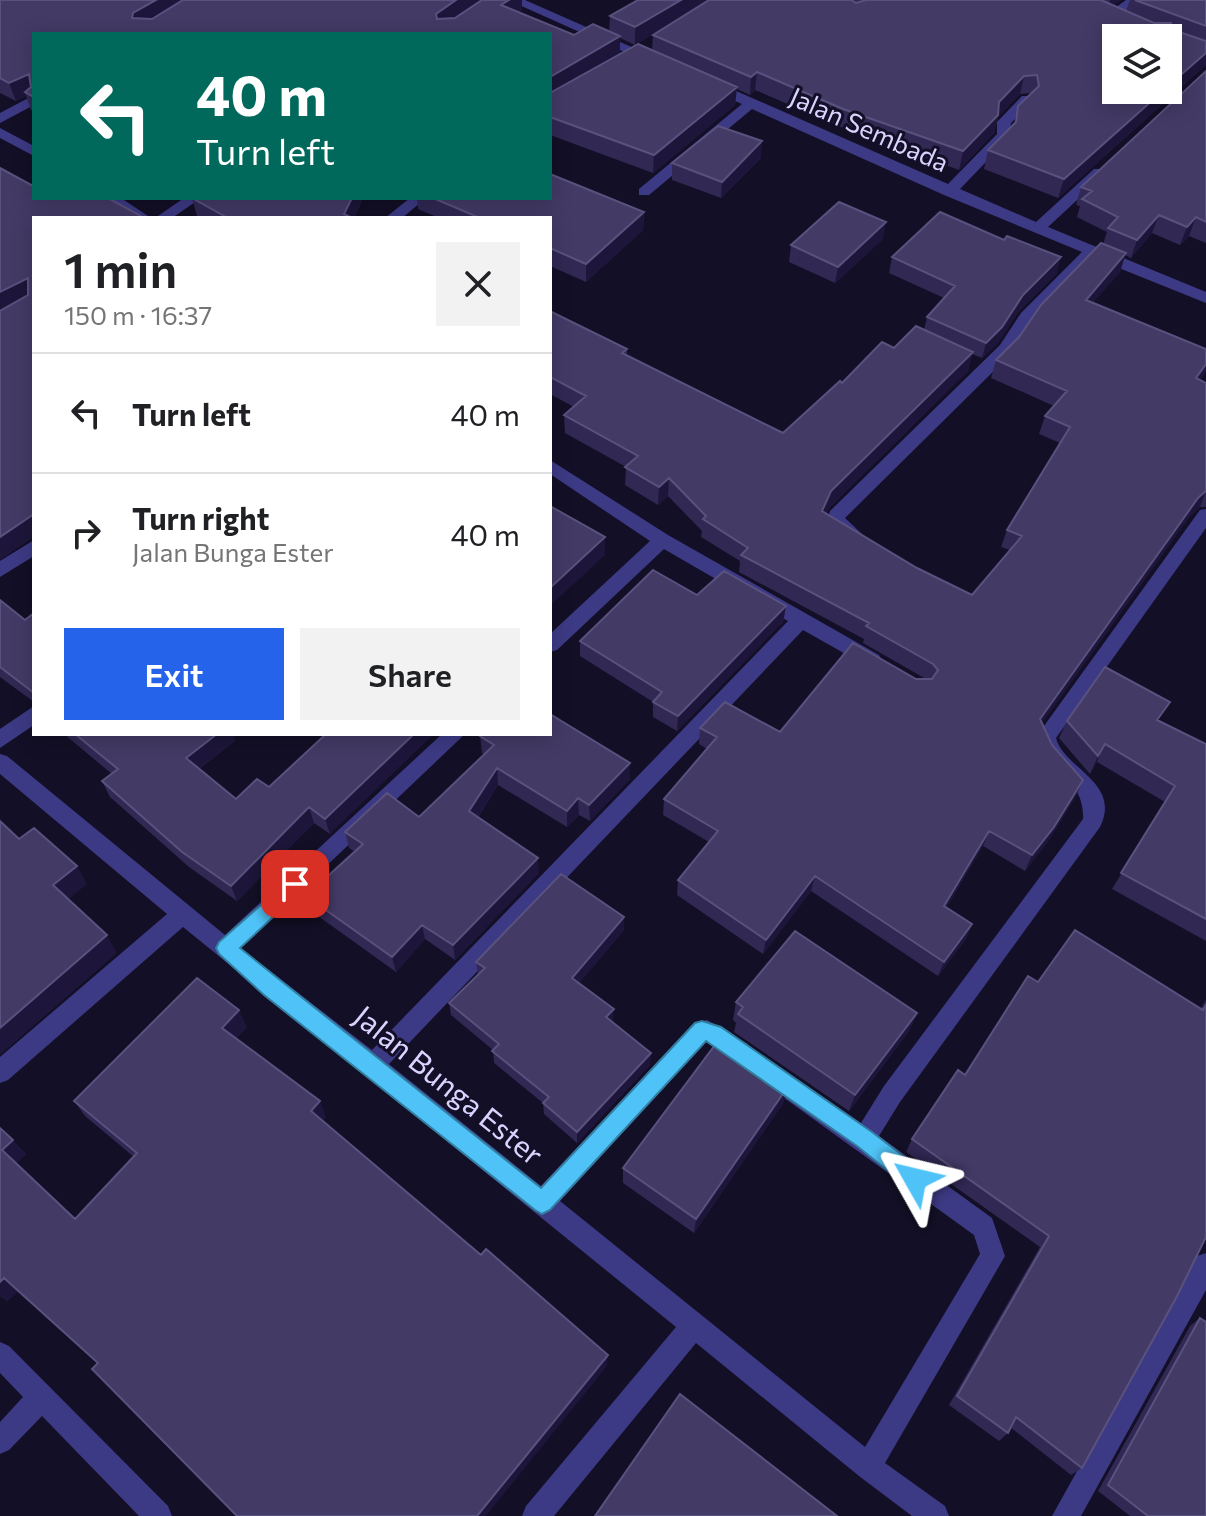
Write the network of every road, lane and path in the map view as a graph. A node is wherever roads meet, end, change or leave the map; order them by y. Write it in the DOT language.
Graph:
graph roads {
  1 [pos="514,0"];
  2 [pos="1134,0"];
  3 [pos="536,4"];
  4 [pos="1111,18"];
  5 [pos="664,64"];
  6 [pos="693,77"];
  7 [pos="1027,99"];
  8 [pos="32,100"];
  9 [pos="751,103"];
  10 [pos="0,119"];
  11 [pos="0,132"];
  12 [pos="32,151"];
  13 [pos="1106,165"];
  14 [pos="644,192"];
  15 [pos="949,192"];
  16 [pos="114,200"];
  17 [pos="191,200"];
  18 [pos="416,200"];
  19 [pos="141,216"];
  20 [pos="165,216"];
  21 [pos="395,216"];
  22 [pos="1040,226"];
  23 [pos="1091,252"];
  24 [pos="1206,298"];
  25 [pos="552,467"];
  26 [pos="1206,515"];
  27 [pos="662,540"];
  28 [pos="865,541"];
  29 [pos="32,548"];
  30 [pos="0,570"];
  31 [pos="801,620"];
  32 [pos="552,643"];
  33 [pos="893,673"];
  34 [pos="32,716"];
  35 [pos="453,736"];
  36 [pos="0,740"];
  37 [pos="0,762"];
  38 [pos="183,913"];
  39 [pos="226,948"];
  40 [pos="373,1065"];
  41 [pos="0,1072"];
  42 [pos="864,1139"];
  43 [pos="542,1203"];
  44 [pos="1206,1265"];
  45 [pos="694,1326"];
  46 [pos="0,1355"];
  47 [pos="40,1399"];
  48 [pos="0,1441"];
  49 [pos="868,1467"];
  50 [pos="158,1516"];
  51 [pos="536,1516"];
  52 [pos="935,1516"];
  53 [pos="1066,1516"];
  1 -- 3 [label="street"];
  2 -- 4 [label="street"];
  3 -- 5 [label="street"];
  6 -- 9 [label="street, Jalan Sembada"];
  7 -- 15 [label="street"];
  8 -- 10 [label="street"];
  9 -- 14 [label="street"];
  9 -- 15 [label="street, Jalan Sembada"];
  11 -- 12 [label="street"];
  13 -- 22 [label="street"];
  15 -- 22 [label="street, Jalan Sembada"];
  16 -- 19 [label="street"];
  17 -- 20 [label="street"];
  18 -- 21 [label="street"];
  22 -- 23 [label="street, Jalan Sembada"];
  23 -- 24 [label="street, Jalan Sembada"];
  23 -- 28 [label="street"];
  25 -- 27 [label="street"];
  26 -- 42 [label="street"];
  27 -- 31 [label="street"];
  27 -- 32 [label="street"];
  29 -- 30 [label="street"];
  31 -- 33 [label="street"];
  31 -- 40 [label="street"];
  34 -- 36 [label="street"];
  35 -- 39 [label="street"];
  37 -- 38 [label="street, Jalan Bunga Ester"];
  38 -- 39 [label="street, Jalan Bunga Ester"];
  38 -- 41 [label="street"];
  39 -- 40 [label="street, Jalan Bunga Ester"];
  40 -- 43 [label="street, Jalan Bunga Ester"];
  42 -- 43 [label="street"];
  42 -- 49 [label="street"];
  43 -- 45 [label="street, Jalan Bunga Ester"];
  44 -- 53 [label="street"];
  45 -- 49 [label="street, Jalan Bunga Ester"];
  45 -- 51 [label="street"];
  46 -- 47 [label="street"];
  47 -- 48 [label="street"];
  47 -- 50 [label="street"];
  49 -- 52 [label="street, Jalan Bunga Ester"];
}
